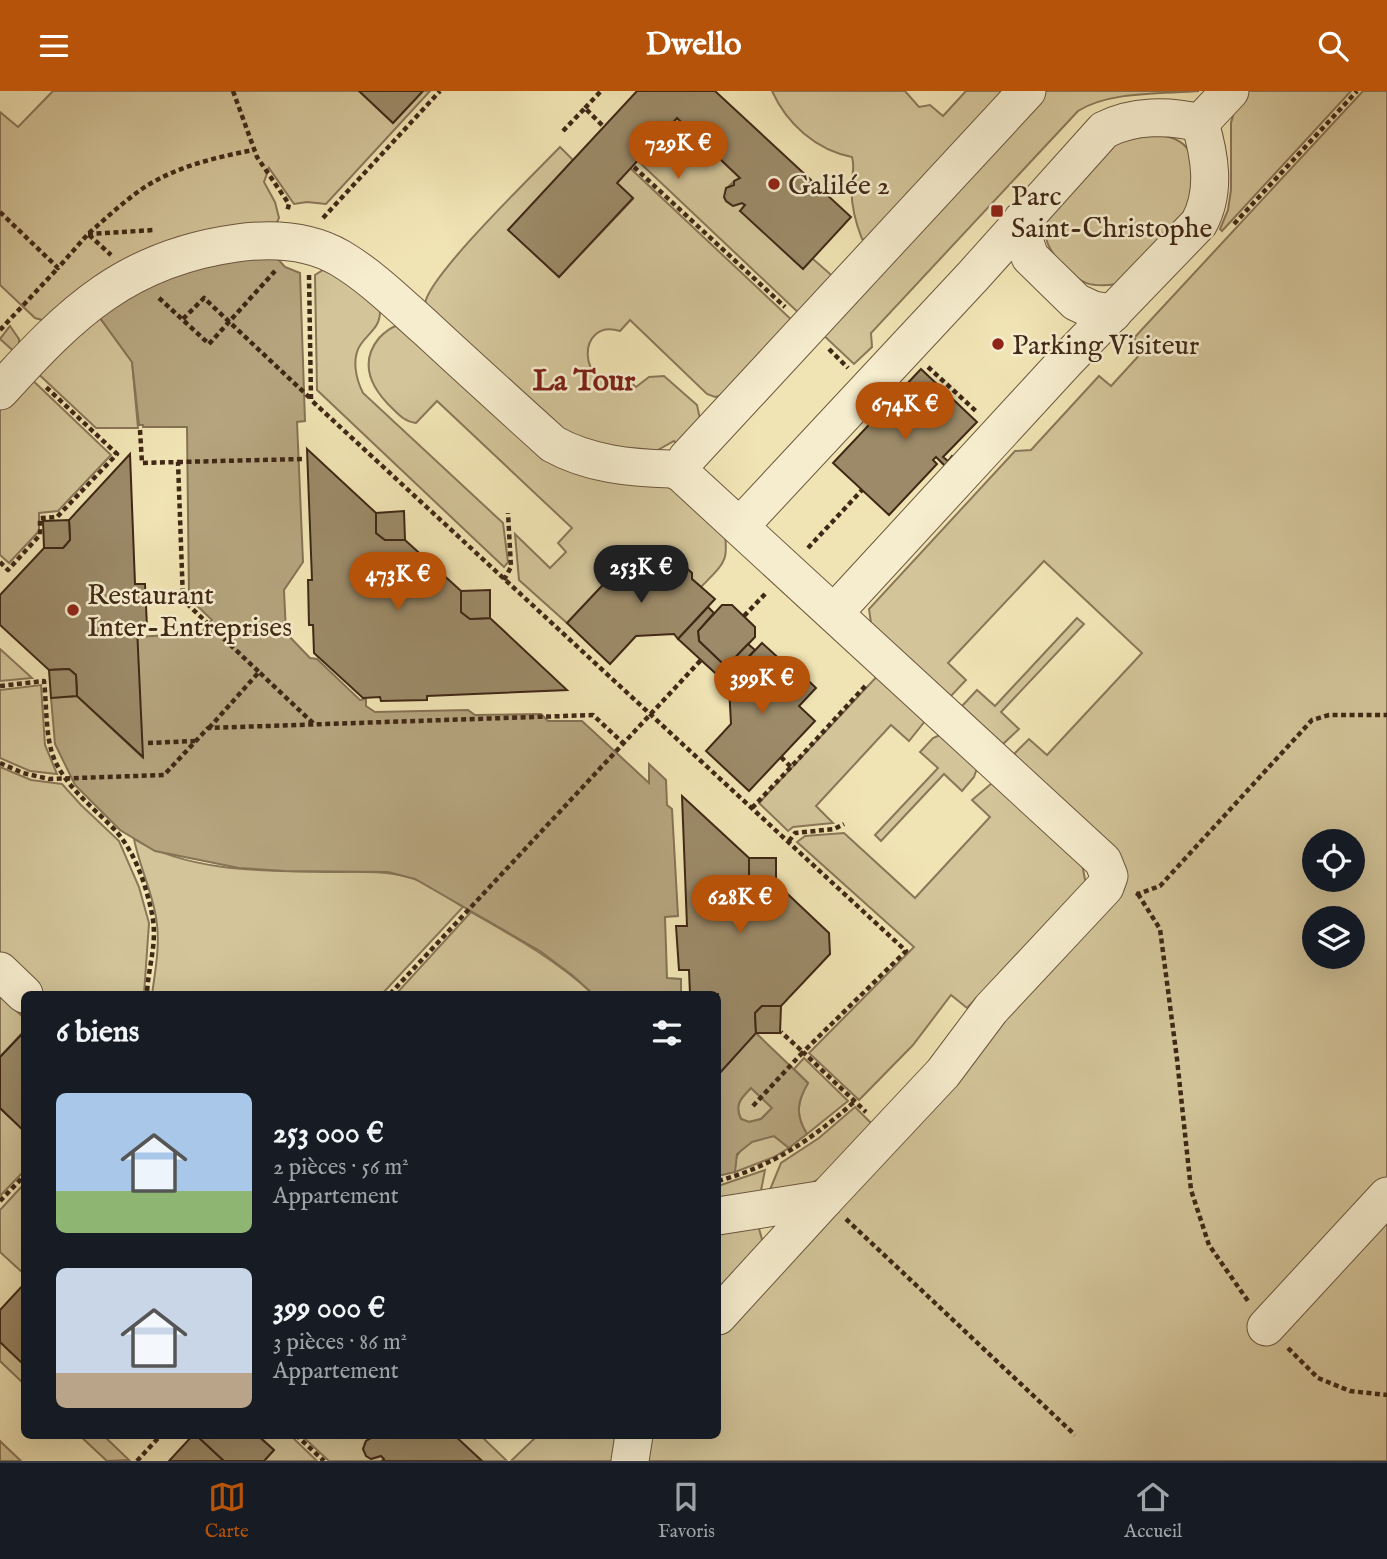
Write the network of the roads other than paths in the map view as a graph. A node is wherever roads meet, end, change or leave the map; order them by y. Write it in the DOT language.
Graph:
graph roads {
  1 [pos="1027,91"];
  2 [pos="1230,91"];
  3 [pos="1200,123"];
  4 [pos="1022,220"];
  5 [pos="1112,313"];
  6 [pos="12,378"];
  7 [pos="680,472"];
  8 [pos="740,526"];
  9 [pos="834,613"];
  10 [pos="0,971"];
  11 [pos="21,991"];
  12 [pos="1387,1196"];
  13 [pos="825,1199"];
  14 [pos="721,1216"];
  15 [pos="721,1312"];
  16 [pos="1266,1327"];
  17 [pos="633,1439"];
  18 [pos="630,1461"];
  1 -- 7 [label="street"];
  2 -- 3 [label="street"];
  3 -- 4 [label="street"];
  3 -- 5 [label="street"];
  4 -- 5 [label="street"];
  4 -- 8 [label="street"];
  5 -- 9 [label="street"];
  6 -- 7 [label="street"];
  7 -- 8 [label="street"];
  8 -- 9 [label="street"];
  9 -- 13 [label="street"];
  10 -- 11 [label="street"];
  12 -- 16 [label="street"];
  13 -- 14 [label="street"];
  13 -- 15 [label="street"];
  17 -- 18 [label="street"];
}
